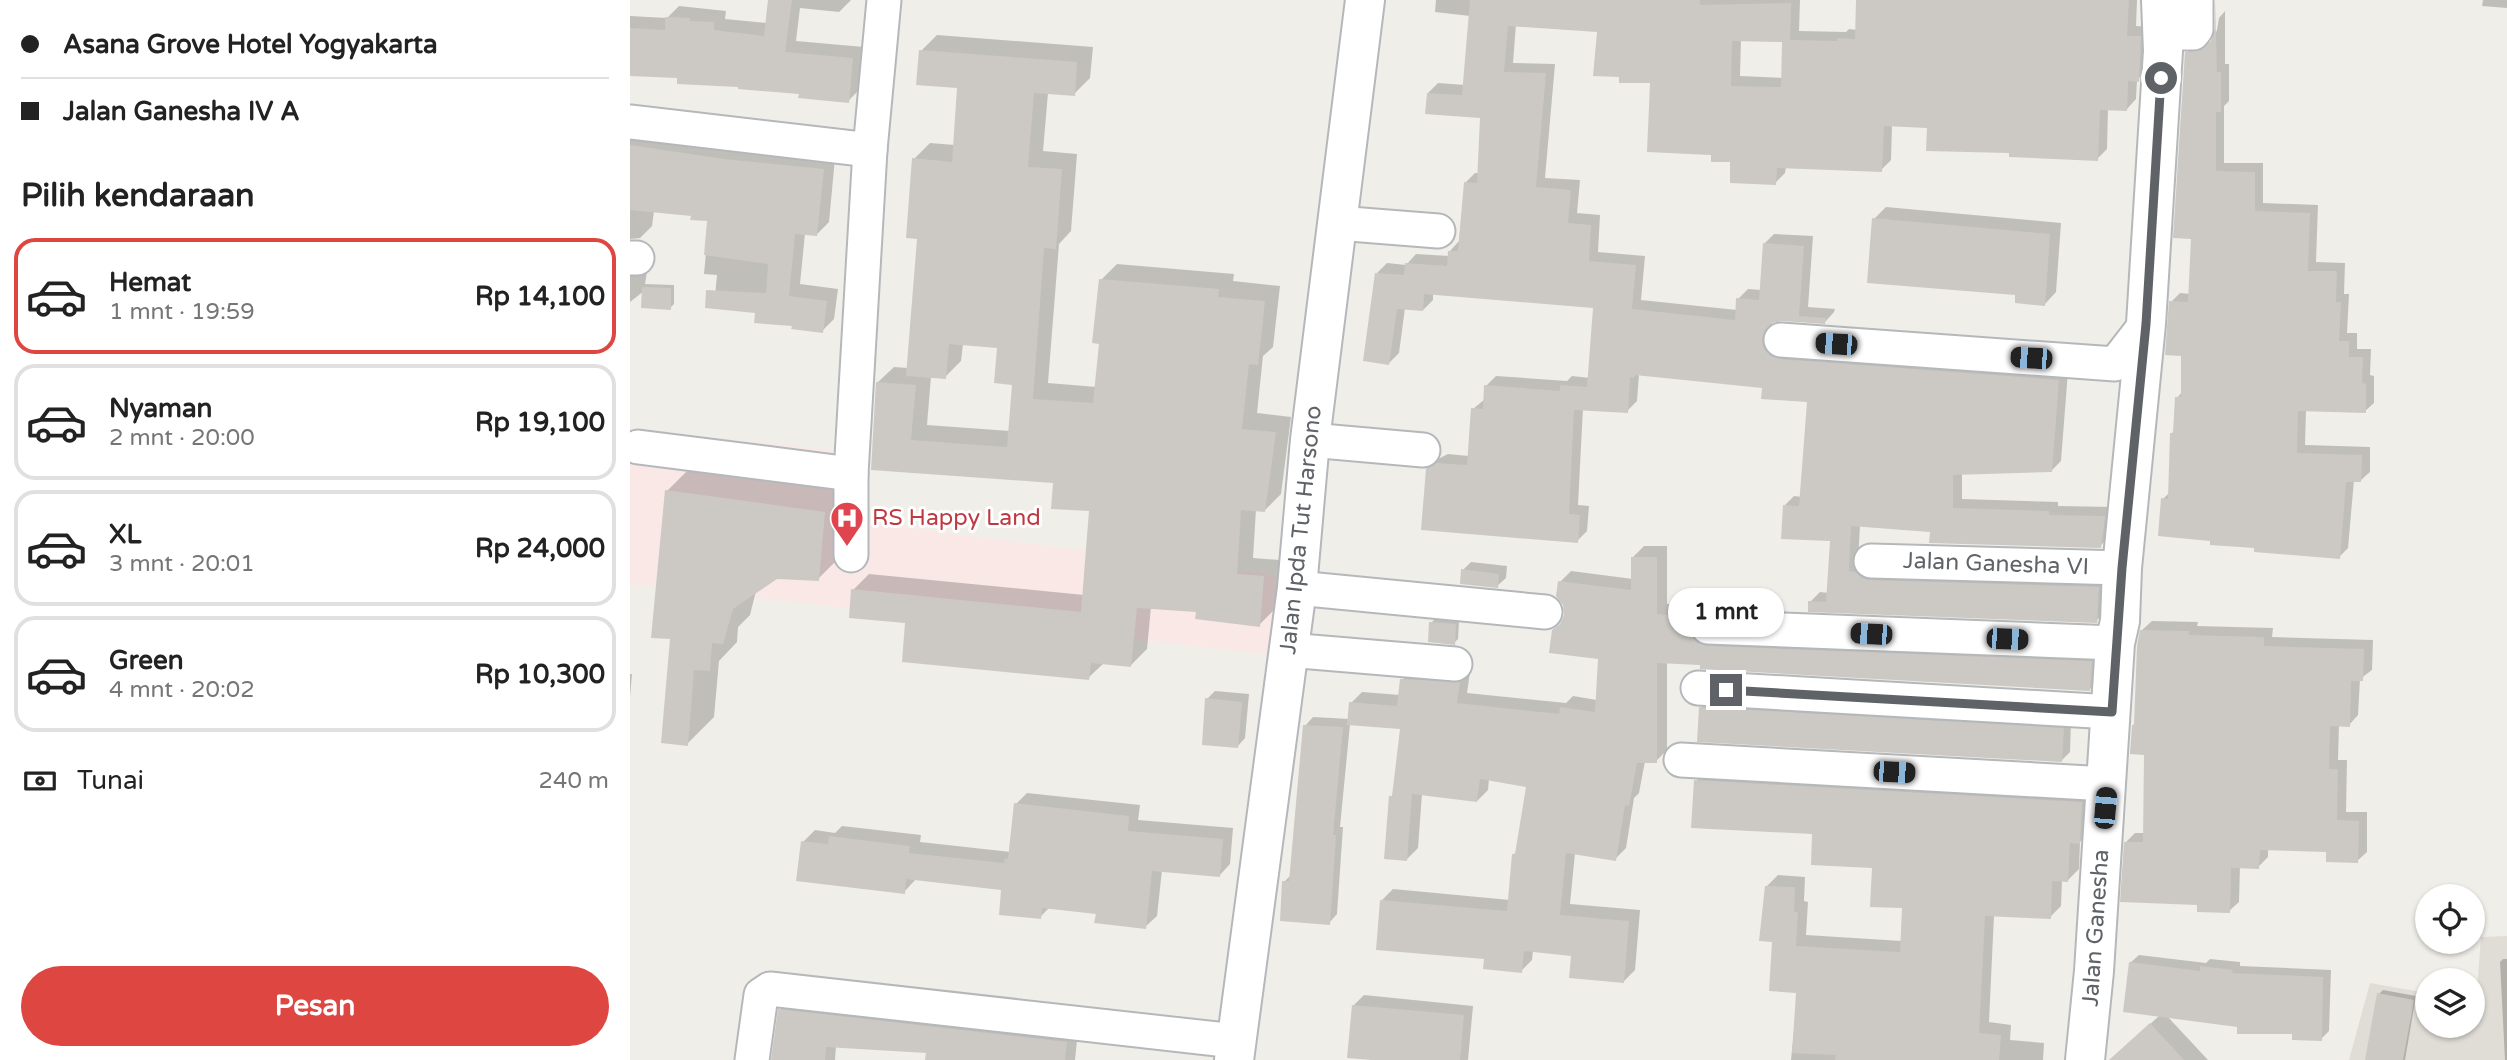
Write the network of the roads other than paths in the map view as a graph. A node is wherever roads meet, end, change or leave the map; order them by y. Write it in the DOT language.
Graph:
graph roads {
  1 [pos="884,0"];
  2 [pos="1365,0"];
  3 [pos="2196,0"];
  4 [pos="2162,16"];
  5 [pos="630,122"];
  6 [pos="870,150"];
  7 [pos="1337,223"];
  8 [pos="1438,231"];
  9 [pos="2146,324"];
  10 [pos="1781,341"];
  11 [pos="1310,440"];
  12 [pos="638,447"];
  13 [pos="1423,450"];
  14 [pos="851,474"];
  15 [pos="851,555"];
  16 [pos="1871,561"];
  17 [pos="2122,568"];
  18 [pos="1297,588"];
  19 [pos="1545,612"];
  20 [pos="1708,627"];
  21 [pos="2115,643"];
  22 [pos="1288,650"];
  23 [pos="1455,664"];
  24 [pos="1698,688"];
  25 [pos="2112,712"];
  26 [pos="1681,760"];
  27 [pos="2107,784"];
  28 [pos="1235,1054"];
  29 [pos="752,1060"];
  30 [pos="2085,1060"];
  1 -- 6 [label="street"];
  2 -- 7 [label="main road, Jalan Ipda Tut Harsono"];
  3 -- 4 [label="street"];
  4 -- 9 [label="main road, Jalan Ganesha"];
  5 -- 6 [label="street"];
  6 -- 14 [label="street"];
  7 -- 8 [label="street"];
  7 -- 11 [label="main road, Jalan Ipda Tut Harsono"];
  9 -- 10 [label="street"];
  9 -- 17 [label="main road, Jalan Ganesha"];
  11 -- 13 [label="street"];
  11 -- 18 [label="main road, Jalan Ipda Tut Harsono"];
  12 -- 14 [label="street"];
  14 -- 15 [label="street"];
  16 -- 17 [label="street, Jalan Ganesha VI"];
  17 -- 21 [label="main road, Jalan Ganesha"];
  18 -- 19 [label="street"];
  18 -- 22 [label="main road, Jalan Ipda Tut Harsono"];
  20 -- 21 [label="street"];
  21 -- 25 [label="main road, Jalan Ganesha"];
  22 -- 23 [label="street"];
  22 -- 28 [label="main road, Jalan Ipda Tut Harsono"];
  24 -- 25 [label="street"];
  25 -- 27 [label="main road, Jalan Ganesha"];
  26 -- 27 [label="street"];
  27 -- 30 [label="main road, Jalan Ganesha"];
  28 -- 29 [label="street"];
}
